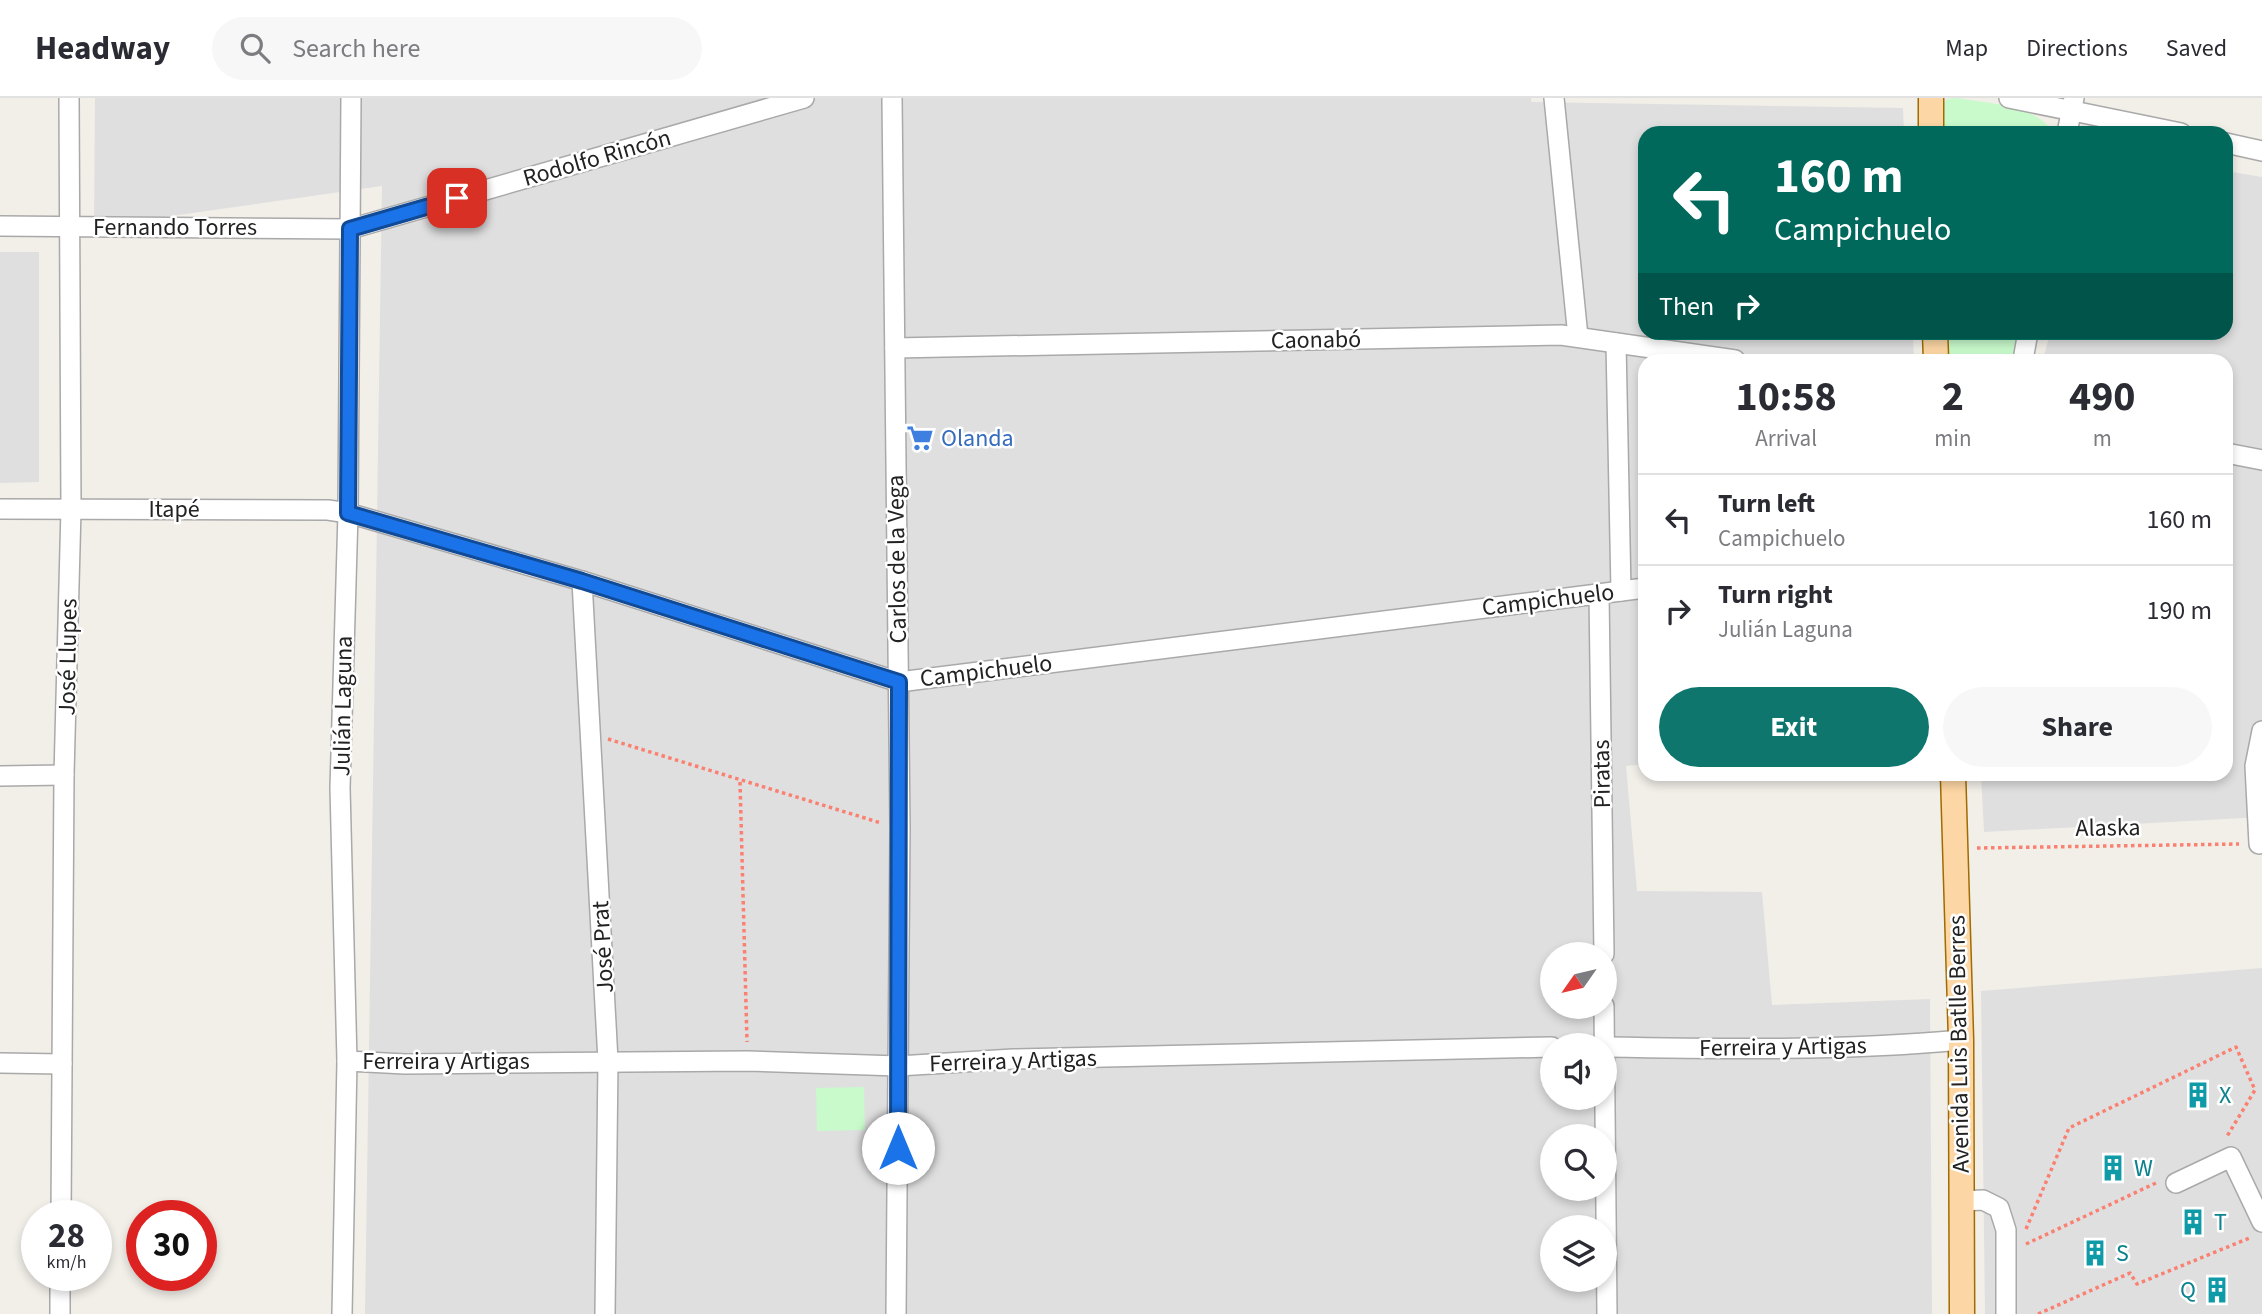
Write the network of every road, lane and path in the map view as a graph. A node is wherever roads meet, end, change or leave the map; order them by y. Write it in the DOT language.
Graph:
graph roads {
  1 [pos="69,98"];
  2 [pos="351,98"];
  3 [pos="804,98"];
  4 [pos="892,98"];
  5 [pos="1554,98"];
  6 [pos="1931,98"];
  7 [pos="2009,98"];
  8 [pos="2072,105"];
  9 [pos="1931,126"];
  10 [pos="2068,126"];
  11 [pos="2154,126"];
  12 [pos="2233,144"];
  13 [pos="2262,150"];
  14 [pos="0,226"];
  15 [pos="68,227"];
  16 [pos="350,229"];
  17 [pos="1578,337"];
  18 [pos="1616,343"];
  19 [pos="895,348"];
  20 [pos="1693,354"];
  21 [pos="2233,454"];
  22 [pos="2262,460"];
  23 [pos="0,509"];
  24 [pos="71,509"];
  25 [pos="348,513"];
  26 [pos="582,581"];
  27 [pos="1638,589"];
  28 [pos="1621,591"];
  29 [pos="1599,594"];
  30 [pos="899,682"];
  31 [pos="2262,731"];
  32 [pos="591,733"];
  33 [pos="65,775"];
  34 [pos="0,776"];
  35 [pos="1953,781"];
  36 [pos="740,782"];
  37 [pos="900,829"];
  38 [pos="2259,844"];
  39 [pos="1954,848"];
  40 [pos="1604,942"];
  41 [pos="1961,1040"];
  42 [pos="1540,1047"];
  43 [pos="1617,1047"];
  44 [pos="347,1061"];
  45 [pos="608,1061"];
  46 [pos="747,1061"];
  47 [pos="0,1063"];
  48 [pos="62,1064"];
  49 [pos="898,1066"];
  50 [pos="2255,1090"];
  51 [pos="2262,1092"];
  52 [pos="1605,1110"];
  53 [pos="2231,1157"];
  54 [pos="2176,1182"];
  55 [pos="61,1200"];
  56 [pos="1962,1201"];
  57 [pos="2261,1228"];
  58 [pos="60,1291"];
  59 [pos="60,1314"];
  60 [pos="342,1314"];
  61 [pos="605,1314"];
  62 [pos="896,1314"];
  63 [pos="1607,1314"];
  64 [pos="1962,1314"];
  65 [pos="2007,1314"];
  66 [pos="2038,1314"];
  1 -- 15 [label="street, José Llupes"];
  2 -- 16 [label="street, Julián Laguna"];
  3 -- 16 [label="street, Rodolfo Rincón"];
  4 -- 19 [label="street, Carlos de la Vega"];
  5 -- 17 [label="street"];
  6 -- 9 [label="main road"];
  7 -- 8 [label="street"];
  8 -- 10 [label="street"];
  8 -- 11 [label="street"];
  12 -- 13 [label="street"];
  14 -- 15 [label="street, Fernando Torres"];
  15 -- 16 [label="street, Fernando Torres"];
  15 -- 24 [label="street, José Llupes"];
  16 -- 25 [label="street, Julián Laguna"];
  17 -- 18 [label="street, Caonabó"];
  17 -- 19 [label="street, Caonabó"];
  18 -- 20 [label="street, Caonabó"];
  18 -- 28 [label="street"];
  19 -- 30 [label="street, Carlos de la Vega"];
  21 -- 22 [label="street"];
  23 -- 24 [label="street, Itapé"];
  24 -- 25 [label="street, Itapé"];
  24 -- 33 [label="street, José Llupes"];
  25 -- 26 [label="street, Campichuelo"];
  25 -- 44 [label="street, Julián Laguna"];
  26 -- 30 [label="street, Campichuelo"];
  26 -- 32 [label="street, José Prat"];
  27 -- 28 [label="street, Campichuelo"];
  28 -- 29 [label="street, Campichuelo"];
  29 -- 30 [label="street, Campichuelo"];
  29 -- 40 [label="street, Piratas"];
  30 -- 37 [label="street, Carlos de la Vega"];
  31 -- 38 [label="street"];
  32 -- 36 [label="path"];
  32 -- 45 [label="street, José Prat"];
  33 -- 34 [label="street"];
  33 -- 48 [label="street, José Llupes"];
  35 -- 39 [label="main road, Avenida Luis Batlle Berres"];
  36 -- 37 [label="path"];
  36 -- 46 [label="path"];
  37 -- 49 [label="street, Carlos de la Vega"];
  38 -- 39 [label="path, Alaska"];
  39 -- 41 [label="main road, Avenida Luis Batlle Berres"];
  41 -- 43 [label="street, Ferreira y Artigas"];
  41 -- 56 [label="main road, Avenida Luis Batlle Berres"];
  42 -- 49 [label="street, Ferreira y Artigas"];
  44 -- 45 [label="street, Ferreira y Artigas"];
  44 -- 60 [label="street, Julián Laguna"];
  45 -- 46 [label="street, Ferreira y Artigas"];
  45 -- 61 [label="street, José Prat"];
  46 -- 49 [label="street, Ferreira y Artigas"];
  47 -- 48 [label="street"];
  48 -- 55 [label="street, José Llupes"];
  49 -- 62 [label="street, Carlos de la Vega"];
  50 -- 51 [label="path"];
  50 -- 53 [label="path"];
  50 -- 54 [label="path"];
  52 -- 63 [label="street"];
  53 -- 54 [label="street"];
  53 -- 57 [label="street"];
  56 -- 64 [label="main road, Avenida Luis Batlle Berres"];
  56 -- 65 [label="street"];
  57 -- 66 [label="path"];
  58 -- 59 [label="street"];
}
